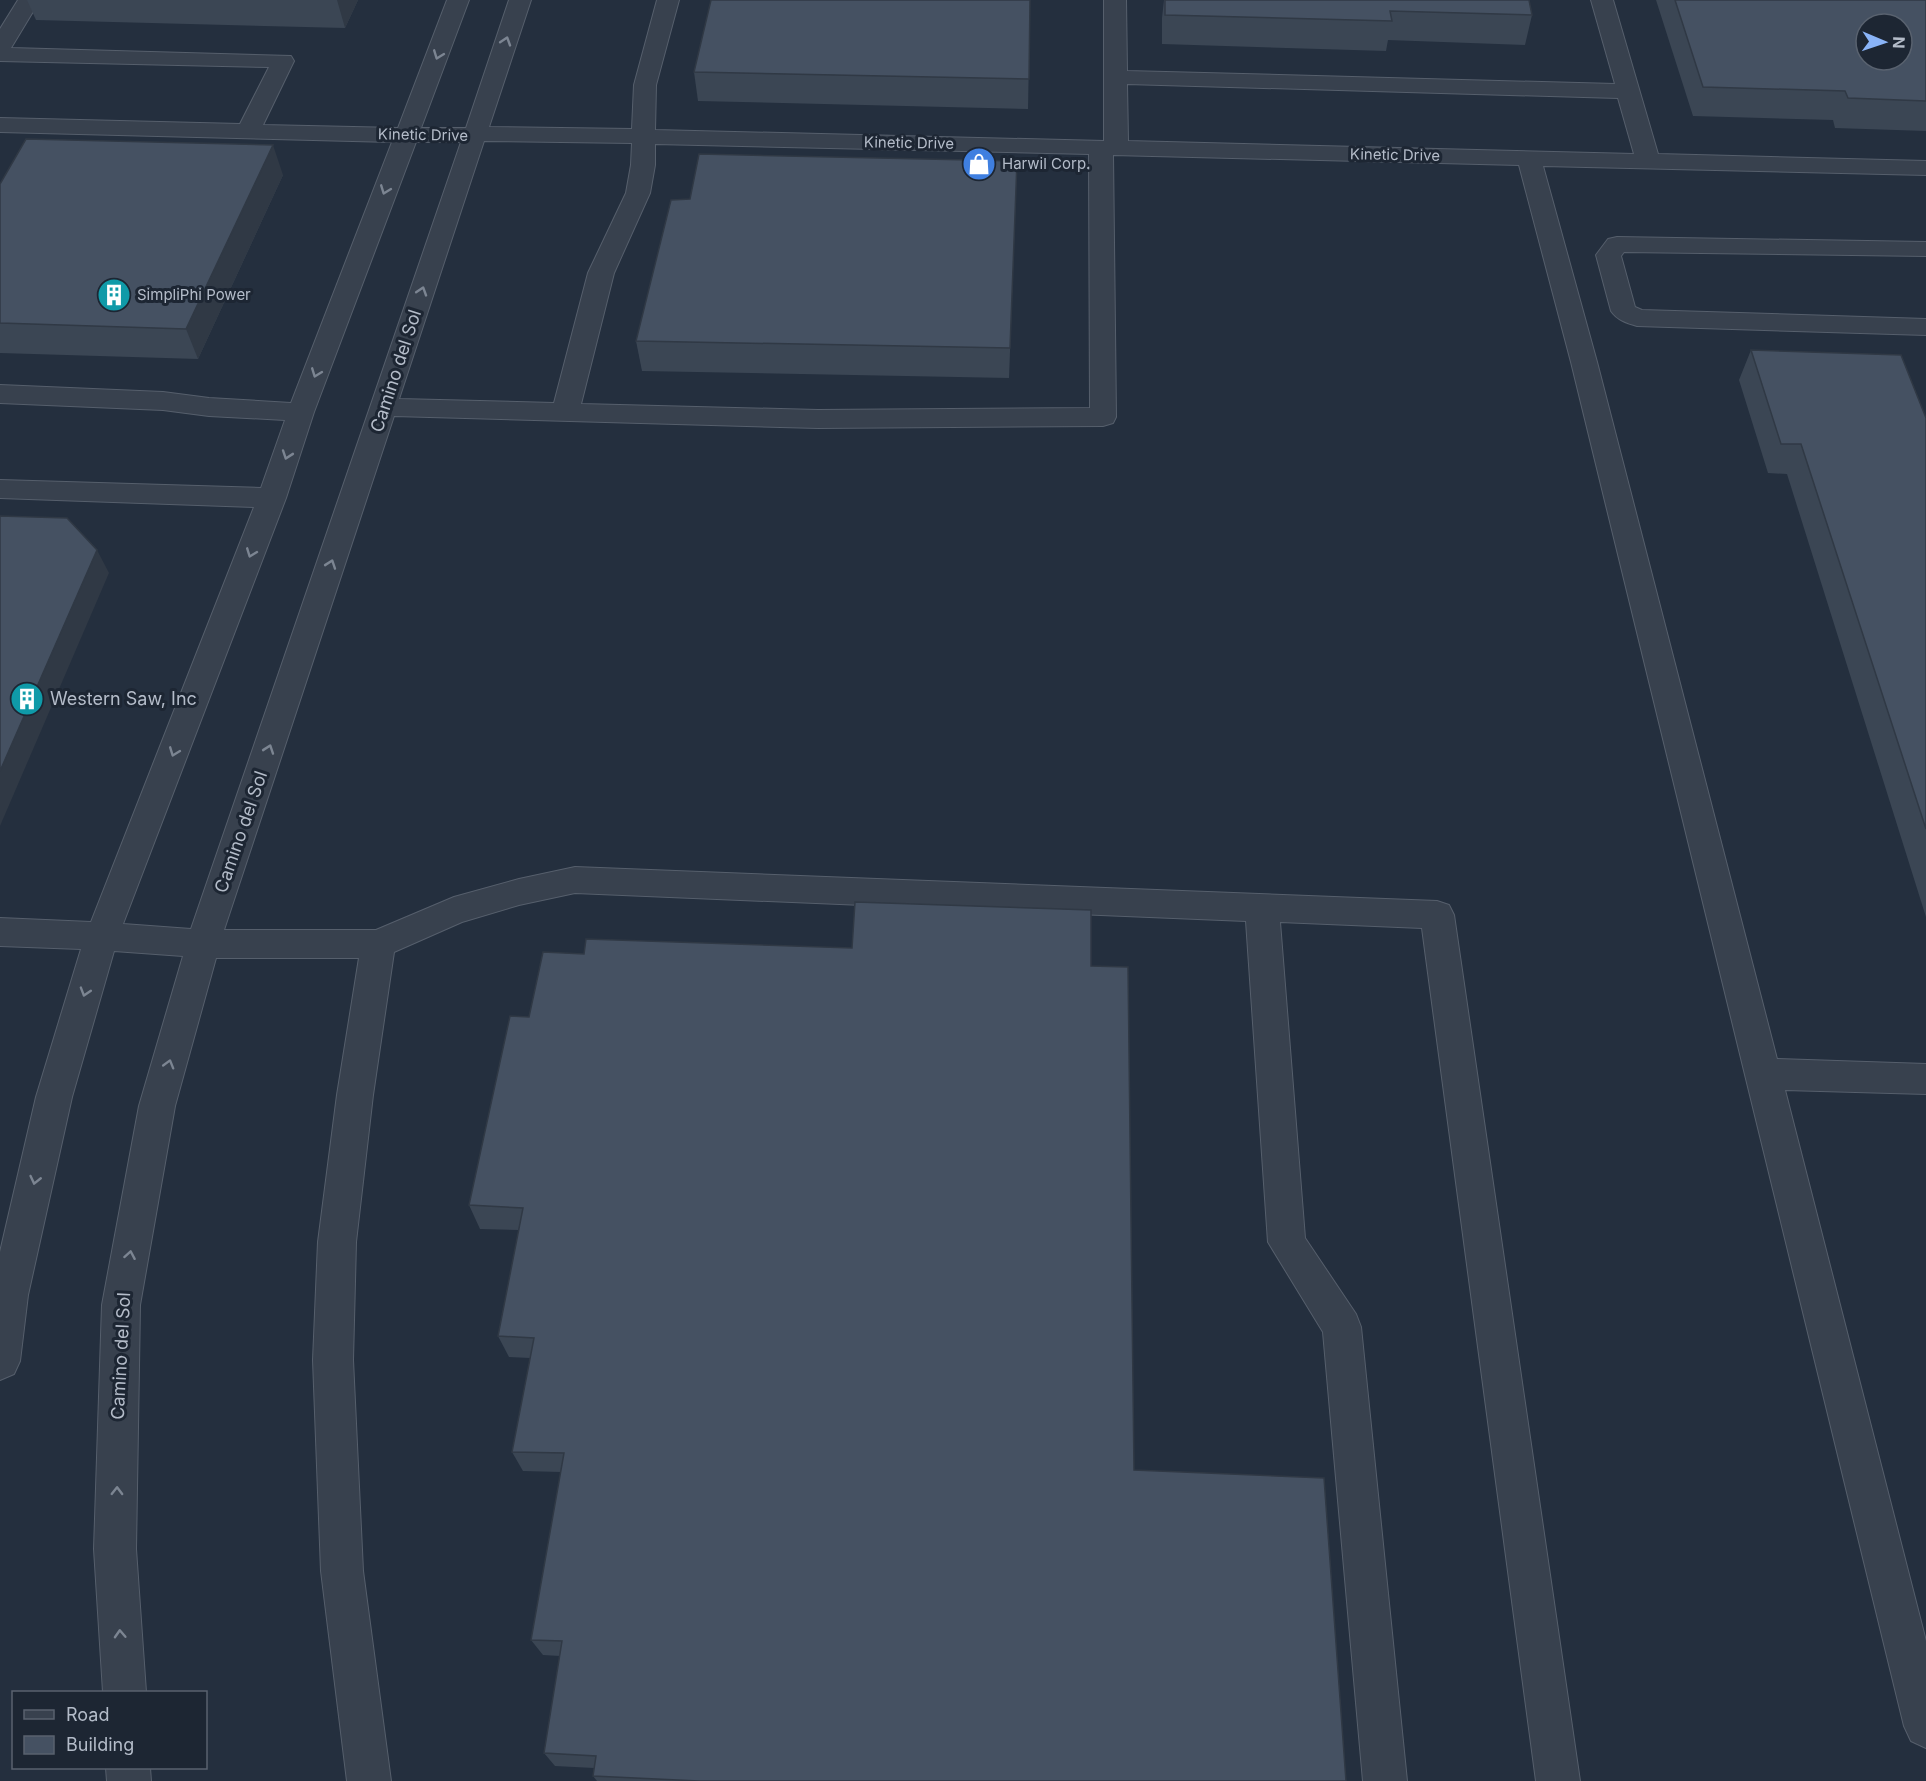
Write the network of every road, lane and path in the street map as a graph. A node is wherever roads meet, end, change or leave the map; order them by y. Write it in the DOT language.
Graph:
graph roads {
  1 [pos="30,0"];
  2 [pos="458,0"];
  3 [pos="520,0"];
  4 [pos="668,0"];
  5 [pos="1115,0"];
  6 [pos="1602,0"];
  7 [pos="0,47"];
  8 [pos="0,54"];
  9 [pos="1116,77"];
  10 [pos="1628,91"];
  11 [pos="1,127"];
  12 [pos="248,132"];
  13 [pos="406,135"];
  14 [pos="474,136"];
  15 [pos="643,136"];
  16 [pos="1108,148"];
  17 [pos="1529,158"];
  18 [pos="1648,161"];
  19 [pos="1926,168"];
  20 [pos="1926,249"];
  21 [pos="1926,327"];
  22 [pos="0,394"];
  23 [pos="384,407"];
  24 [pos="302,412"];
  25 [pos="565,413"];
  26 [pos="0,489"];
  27 [pos="272,498"];
  28 [pos="1262,908"];
  29 [pos="0,932"];
  30 [pos="102,936"];
  31 [pos="203,944"];
  32 [pos="378,944"];
  33 [pos="1763,1074"];
  34 [pos="1926,1079"];
  35 [pos="0,1361"];
  36 [pos="124,1691"];
  37 [pos="1926,1726"];
  38 [pos="369,1781"];
  39 [pos="1385,1781"];
  40 [pos="1558,1781"];
  1 -- 7 [label="street"];
  2 -- 13 [label="street, one-way"];
  14 -- 3 [label="street, Camino del Sol, one-way"];
  4 -- 15 [label="street"];
  5 -- 9 [label="street"];
  6 -- 10 [label="street"];
  8 -- 12 [label="street"];
  9 -- 10 [label="street"];
  9 -- 16 [label="street"];
  10 -- 18 [label="street"];
  11 -- 12 [label="street, Kinetic Drive"];
  12 -- 13 [label="street, Kinetic Drive"];
  13 -- 14 [label="street, Kinetic Drive"];
  13 -- 24 [label="street, one-way"];
  14 -- 15 [label="street, Kinetic Drive"];
  23 -- 14 [label="street, Camino del Sol, one-way"];
  15 -- 16 [label="street, Kinetic Drive"];
  15 -- 25 [label="street"];
  16 -- 17 [label="street, Kinetic Drive"];
  16 -- 25 [label="street"];
  17 -- 18 [label="street, Kinetic Drive"];
  17 -- 33 [label="street"];
  18 -- 19 [label="street, Kinetic Drive"];
  20 -- 21 [label="street"];
  22 -- 24 [label="street"];
  23 -- 25 [label="street"];
  31 -- 23 [label="street, Camino del Sol, one-way"];
  24 -- 27 [label="street, one-way"];
  26 -- 27 [label="street"];
  27 -- 30 [label="street, one-way"];
  28 -- 32 [label="street"];
  28 -- 39 [label="street"];
  28 -- 40 [label="street"];
  29 -- 30 [label="street"];
  30 -- 31 [label="street"];
  30 -- 35 [label="street, one-way"];
  31 -- 32 [label="street"];
  36 -- 31 [label="street, Camino del Sol, one-way"];
  32 -- 38 [label="street"];
  33 -- 34 [label="street"];
  33 -- 37 [label="street"];
}
